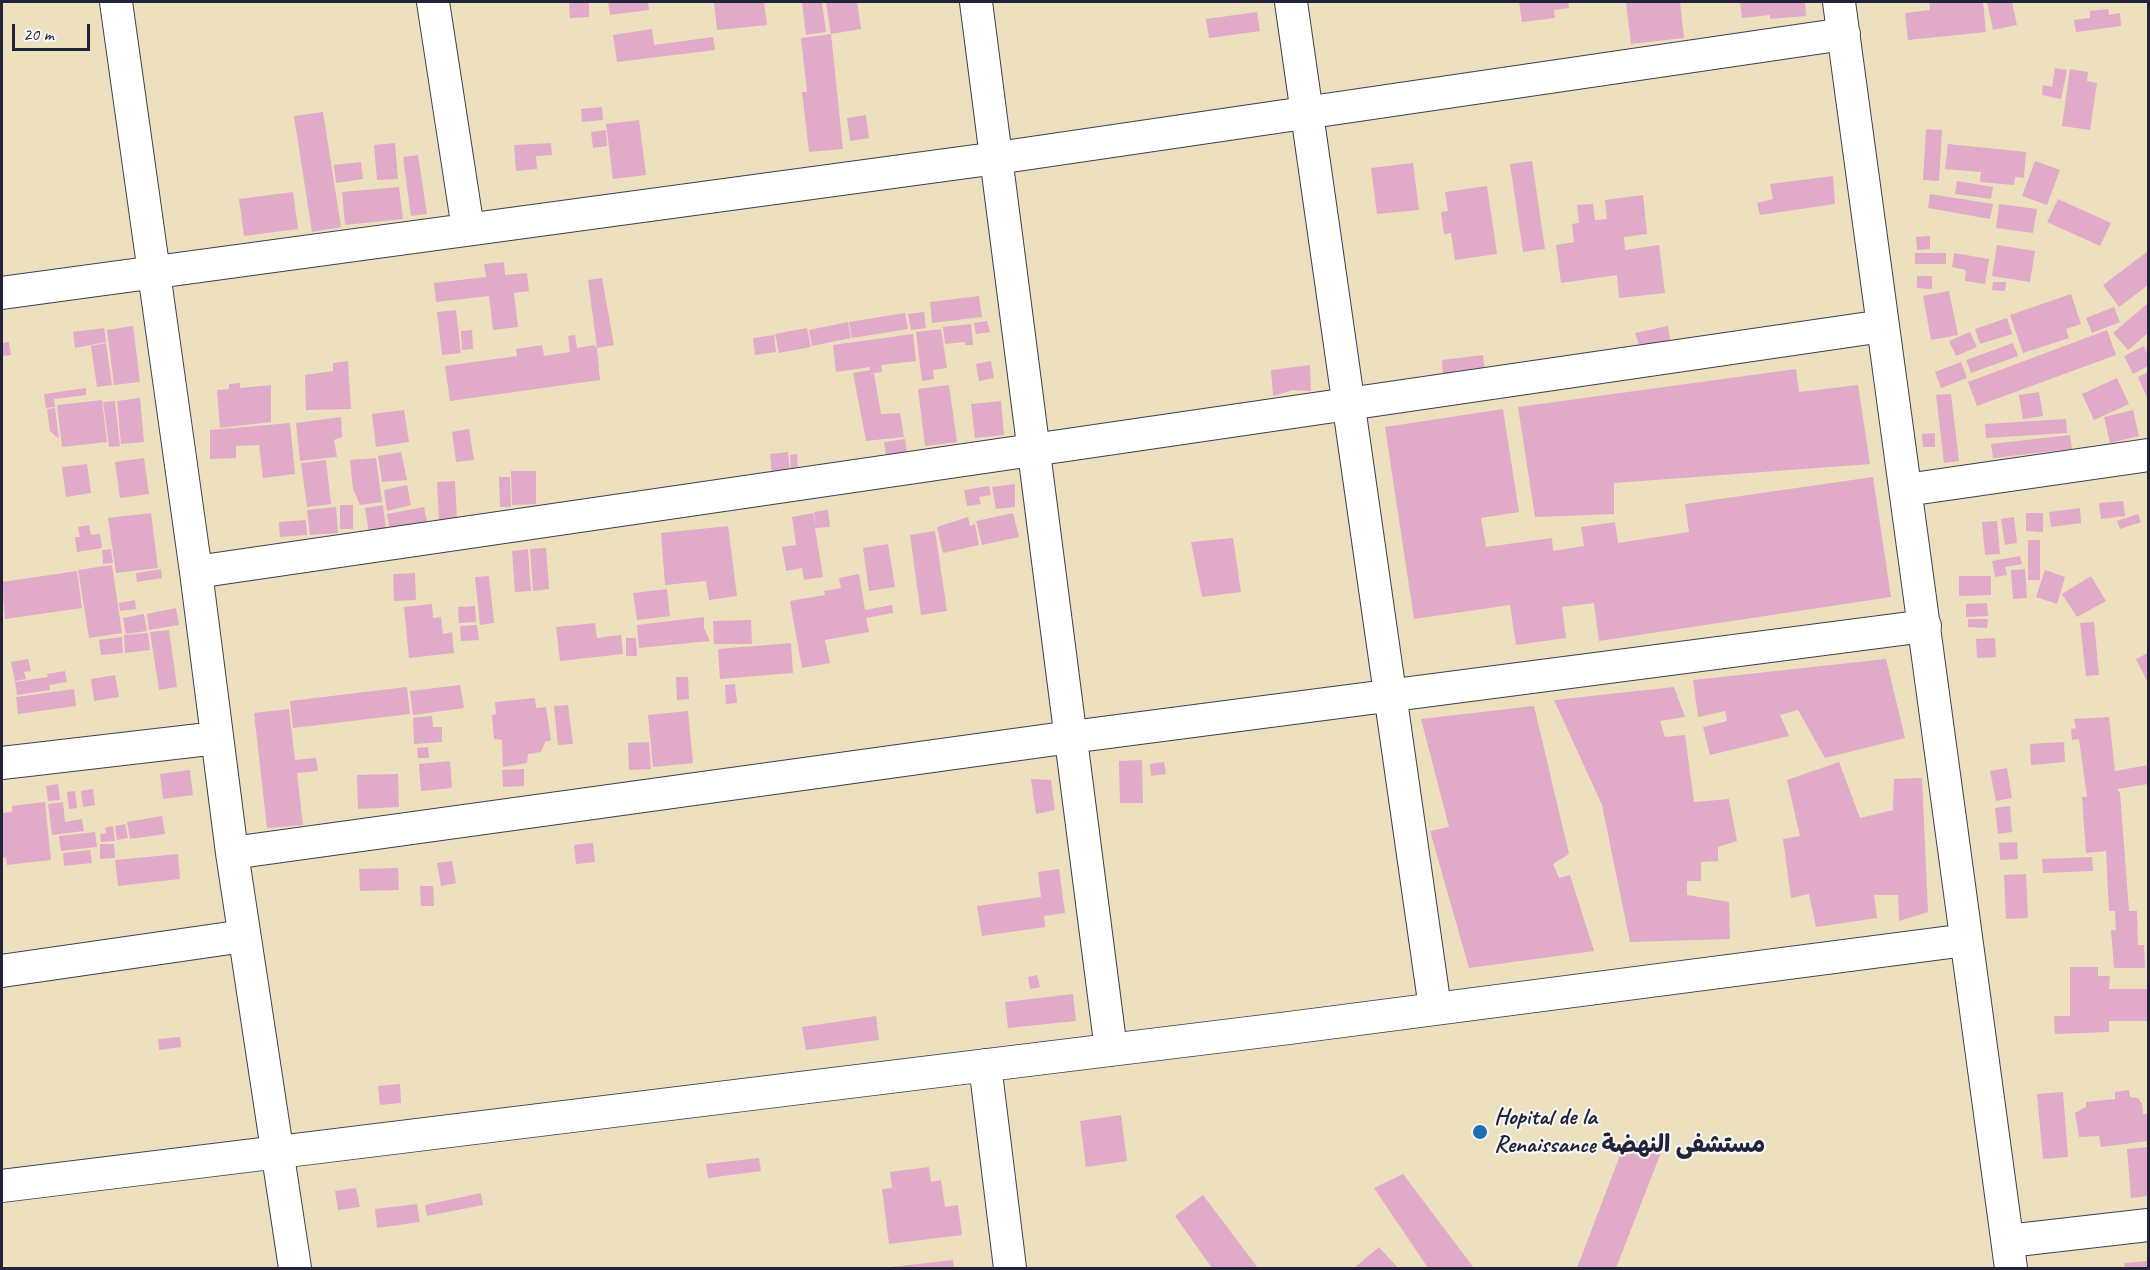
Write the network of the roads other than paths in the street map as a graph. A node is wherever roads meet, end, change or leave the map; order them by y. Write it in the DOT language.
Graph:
graph roads {
  1 [pos="116,2"];
  2 [pos="434,2"];
  3 [pos="976,2"];
  4 [pos="1291,2"];
  5 [pos="1839,2"];
  6 [pos="1844,34"];
  7 [pos="1308,113"];
  8 [pos="997,158"];
  9 [pos="468,228"];
  10 [pos="153,272"];
  11 [pos="2,293"];
  12 [pos="1883,326"];
  13 [pos="1349,404"];
  14 [pos="1034,448"];
  15 [pos="2148,455"];
  16 [pos="1906,490"];
  17 [pos="196,572"];
  18 [pos="1925,626"];
  19 [pos="1390,695"];
  20 [pos="1071,737"];
  21 [pos="217,738"];
  22 [pos="2,763"];
  23 [pos="232,853"];
  24 [pos="244,936"];
  25 [pos="1966,940"];
  26 [pos="2,971"];
  27 [pos="1435,1008"];
  28 [pos="1111,1050"];
  29 [pos="984,1065"];
  30 [pos="278,1151"];
  31 [pos="2,1186"];
  32 [pos="2148,1225"];
  33 [pos="2010,1255"];
  34 [pos="294,1269"];
  35 [pos="1010,1269"];
  1 -- 10 [label="street"];
  2 -- 9 [label="street"];
  3 -- 8 [label="street"];
  4 -- 7 [label="street"];
  5 -- 6 [label="street"];
  6 -- 7 [label="street"];
  6 -- 12 [label="street"];
  7 -- 8 [label="street"];
  7 -- 13 [label="street"];
  8 -- 9 [label="street"];
  8 -- 14 [label="street"];
  9 -- 10 [label="street"];
  10 -- 11 [label="street"];
  10 -- 17 [label="street"];
  12 -- 13 [label="street"];
  12 -- 16 [label="street"];
  13 -- 14 [label="street"];
  13 -- 19 [label="street"];
  14 -- 17 [label="street"];
  14 -- 20 [label="street"];
  15 -- 16 [label="street"];
  16 -- 18 [label="street"];
  17 -- 21 [label="street"];
  18 -- 19 [label="street"];
  18 -- 25 [label="street"];
  19 -- 20 [label="street"];
  19 -- 27 [label="street"];
  20 -- 23 [label="street"];
  20 -- 28 [label="street"];
  21 -- 22 [label="street"];
  21 -- 23 [label="street"];
  23 -- 24 [label="street"];
  24 -- 26 [label="street"];
  24 -- 30 [label="street"];
  25 -- 27 [label="street"];
  25 -- 33 [label="street"];
  27 -- 28 [label="street"];
  28 -- 29 [label="street"];
  29 -- 30 [label="street"];
  29 -- 35 [label="street"];
  30 -- 31 [label="street"];
  30 -- 34 [label="street"];
  32 -- 33 [label="street"];
}
